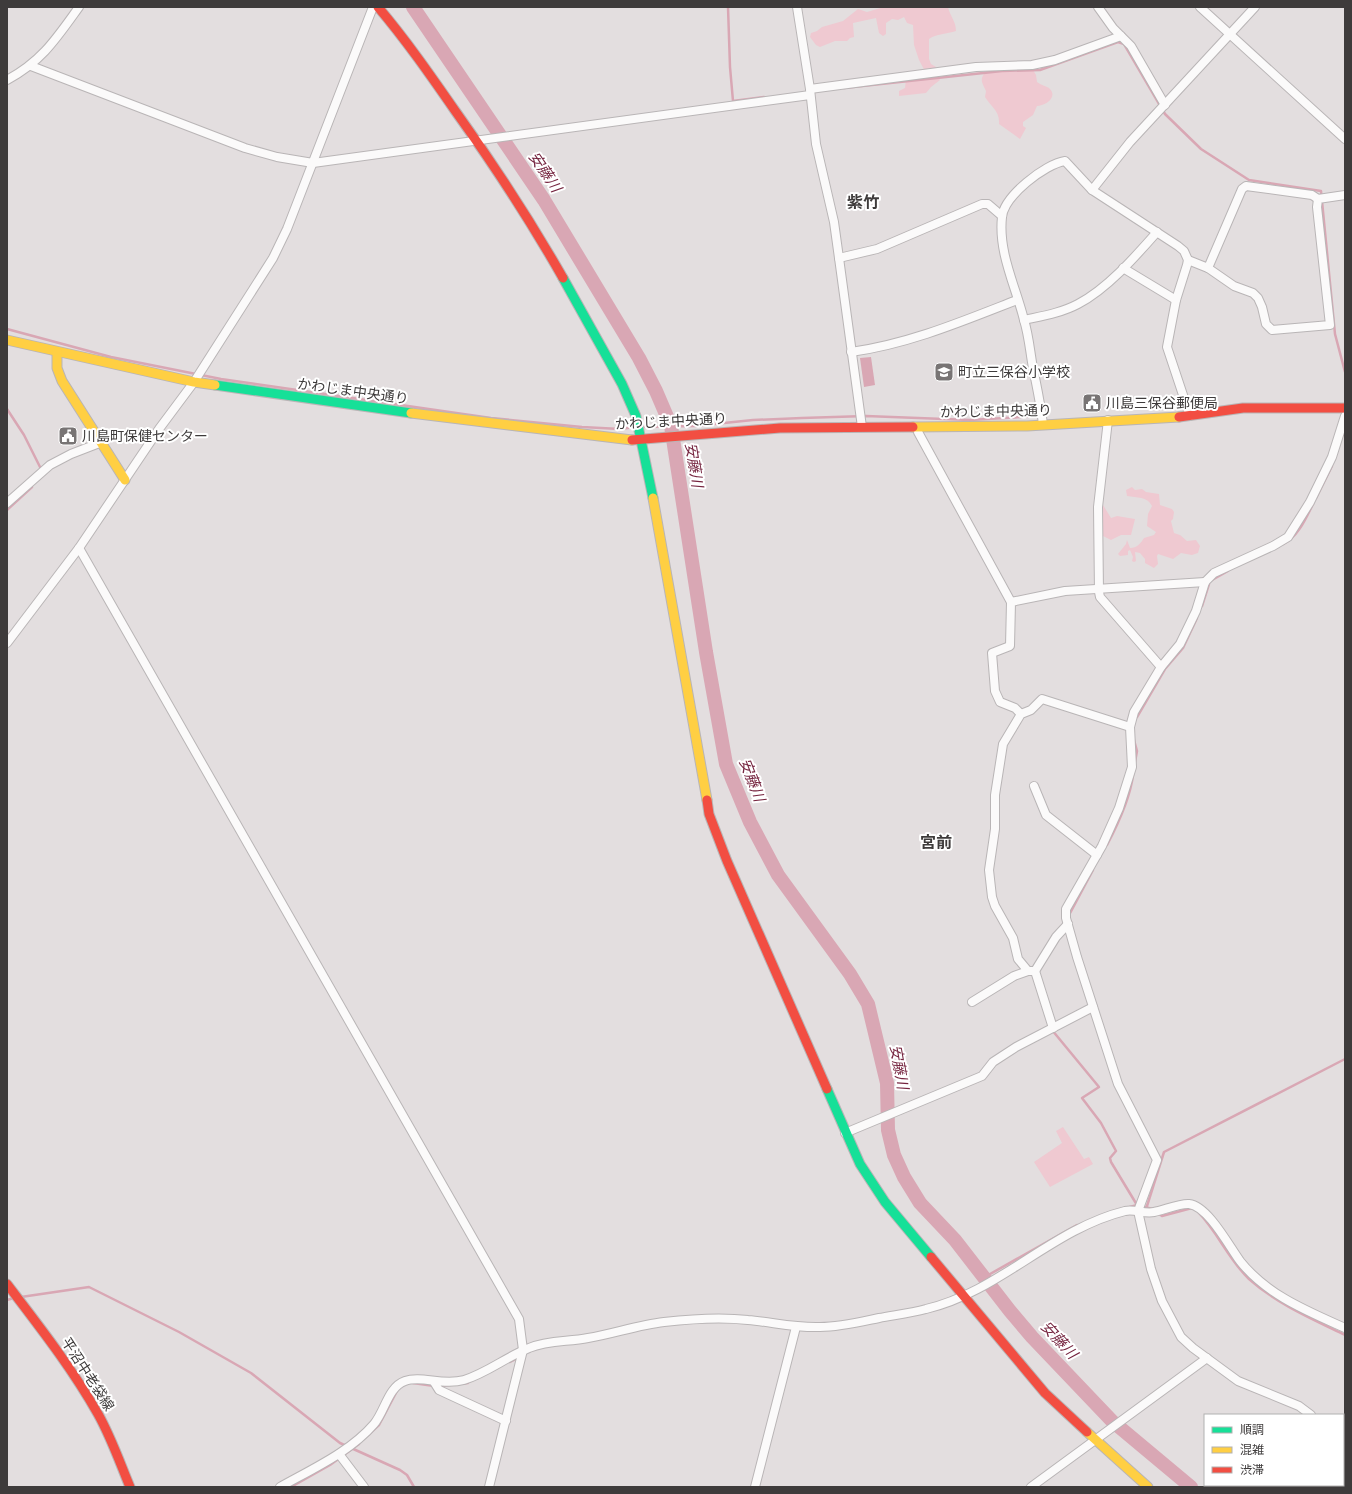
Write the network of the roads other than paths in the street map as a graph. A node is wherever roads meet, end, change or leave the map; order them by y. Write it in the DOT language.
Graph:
graph roads {
  1 [pos="79,7"];
  2 [pos="373,7"];
  3 [pos="378,7"];
  4 [pos="797,7"];
  5 [pos="1098,7"];
  6 [pos="1200,7"];
  7 [pos="1255,7"];
  8 [pos="1230,34"];
  9 [pos="1121,36"];
  10 [pos="31,66"];
  11 [pos="7,80"];
  12 [pos="810,92"];
  13 [pos="1165,105"];
  14 [pos="1345,139"];
  15 [pos="476,140"];
  16 [pos="313,163"];
  17 [pos="1092,190"];
  18 [pos="1345,195"];
  19 [pos="1318,199"];
  20 [pos="1002,216"];
  21 [pos="1157,232"];
  22 [pos="840,258"];
  23 [pos="1188,260"];
  24 [pos="1123,268"];
  25 [pos="1208,268"];
  26 [pos="1017,300"];
  27 [pos="1176,300"];
  28 [pos="1024,320"];
  29 [pos="7,340"];
  30 [pos="57,352"];
  31 [pos="851,352"];
  32 [pos="194,382"];
  33 [pos="1345,408"];
  34 [pos="1190,416"];
  35 [pos="1345,416"];
  36 [pos="1108,420"];
  37 [pos="1043,425"];
  38 [pos="862,427"];
  39 [pos="918,427"];
  40 [pos="1342,439"];
  41 [pos="642,440"];
  42 [pos="102,442"];
  43 [pos="125,480"];
  44 [pos="7,503"];
  45 [pos="79,548"];
  46 [pos="1205,582"];
  47 [pos="1098,589"];
  48 [pos="1011,602"];
  49 [pos="7,643"];
  50 [pos="1161,667"];
  51 [pos="1021,714"];
  52 [pos="1130,727"];
  53 [pos="1034,786"];
  54 [pos="1097,855"];
  55 [pos="1068,924"];
  56 [pos="1032,971"];
  57 [pos="972,1002"];
  58 [pos="1093,1007"];
  59 [pos="1053,1028"];
  60 [pos="846,1134"];
  61 [pos="1138,1211"];
  62 [pos="7,1284"];
  63 [pos="965,1298"];
  64 [pos="796,1327"];
  65 [pos="1345,1328"];
  66 [pos="523,1350"];
  67 [pos="1207,1358"];
  68 [pos="434,1382"];
  69 [pos="1310,1414"];
  70 [pos="506,1421"];
  71 [pos="1096,1439"];
  72 [pos="339,1454"];
  73 [pos="130,1487"];
  74 [pos="280,1487"];
  75 [pos="364,1487"];
  76 [pos="489,1487"];
  77 [pos="755,1487"];
  78 [pos="1031,1487"];
  79 [pos="1148,1487"];
  1 -- 10 [label="street"];
  2 -- 16 [label="street"];
  3 -- 15 [label="street"];
  4 -- 12 [label="street"];
  5 -- 9 [label="street"];
  6 -- 8 [label="street"];
  7 -- 8 [label="street"];
  8 -- 13 [label="street"];
  8 -- 14 [label="street"];
  9 -- 12 [label="street"];
  9 -- 13 [label="street"];
  10 -- 11 [label="street"];
  10 -- 16 [label="street"];
  12 -- 15 [label="street"];
  12 -- 22 [label="street"];
  13 -- 17 [label="street"];
  15 -- 16 [label="street"];
  15 -- 41 [label="street"];
  16 -- 32 [label="street"];
  17 -- 20 [label="street"];
  17 -- 21 [label="street"];
  18 -- 19 [label="street"];
  19 -- 25 [label="street"];
  19 -- 25 [label="street"];
  20 -- 22 [label="street"];
  20 -- 26 [label="street"];
  21 -- 23 [label="street"];
  21 -- 24 [label="street"];
  22 -- 31 [label="street"];
  23 -- 25 [label="street"];
  23 -- 27 [label="street"];
  24 -- 27 [label="street"];
  24 -- 28 [label="street"];
  26 -- 28 [label="street"];
  26 -- 31 [label="street"];
  27 -- 34 [label="street"];
  28 -- 37 [label="street"];
  29 -- 30 [label="street, かわじま中央通り"];
  30 -- 32 [label="street, かわじま中央通り"];
  30 -- 42 [label="street"];
  31 -- 38 [label="street"];
  32 -- 41 [label="street, かわじま中央通り"];
  32 -- 43 [label="street"];
  33 -- 34 [label="street, かわじま中央通り"];
  34 -- 36 [label="street, かわじま中央通り"];
  35 -- 40 [label="street"];
  36 -- 37 [label="street, かわじま中央通り"];
  36 -- 47 [label="street"];
  37 -- 39 [label="street, かわじま中央通り"];
  38 -- 39 [label="street, かわじま中央通り"];
  38 -- 41 [label="street, かわじま中央通り"];
  39 -- 48 [label="street"];
  40 -- 46 [label="street"];
  41 -- 60 [label="street"];
  42 -- 43 [label="street"];
  42 -- 44 [label="street"];
  43 -- 45 [label="street"];
  45 -- 49 [label="street"];
  45 -- 66 [label="street"];
  46 -- 47 [label="street"];
  46 -- 50 [label="street"];
  47 -- 48 [label="street"];
  47 -- 50 [label="street"];
  48 -- 51 [label="street"];
  50 -- 52 [label="street"];
  51 -- 52 [label="street"];
  51 -- 56 [label="street"];
  52 -- 54 [label="street"];
  53 -- 54 [label="street"];
  54 -- 55 [label="street"];
  55 -- 56 [label="street"];
  55 -- 58 [label="street"];
  56 -- 57 [label="street"];
  56 -- 59 [label="street"];
  58 -- 59 [label="street"];
  58 -- 61 [label="street"];
  59 -- 60 [label="street"];
  60 -- 63 [label="street"];
  61 -- 63 [label="street"];
  61 -- 65 [label="street"];
  61 -- 67 [label="street"];
  62 -- 73 [label="street, 平沼中老袋線"];
  63 -- 64 [label="street"];
  63 -- 71 [label="street"];
  64 -- 66 [label="street"];
  64 -- 77 [label="street"];
  66 -- 68 [label="street"];
  66 -- 70 [label="street"];
  67 -- 69 [label="street"];
  67 -- 71 [label="street"];
  68 -- 70 [label="street"];
  68 -- 72 [label="street"];
  70 -- 76 [label="street"];
  71 -- 78 [label="street"];
  71 -- 79 [label="street"];
  72 -- 74 [label="street"];
  72 -- 75 [label="street"];
}
